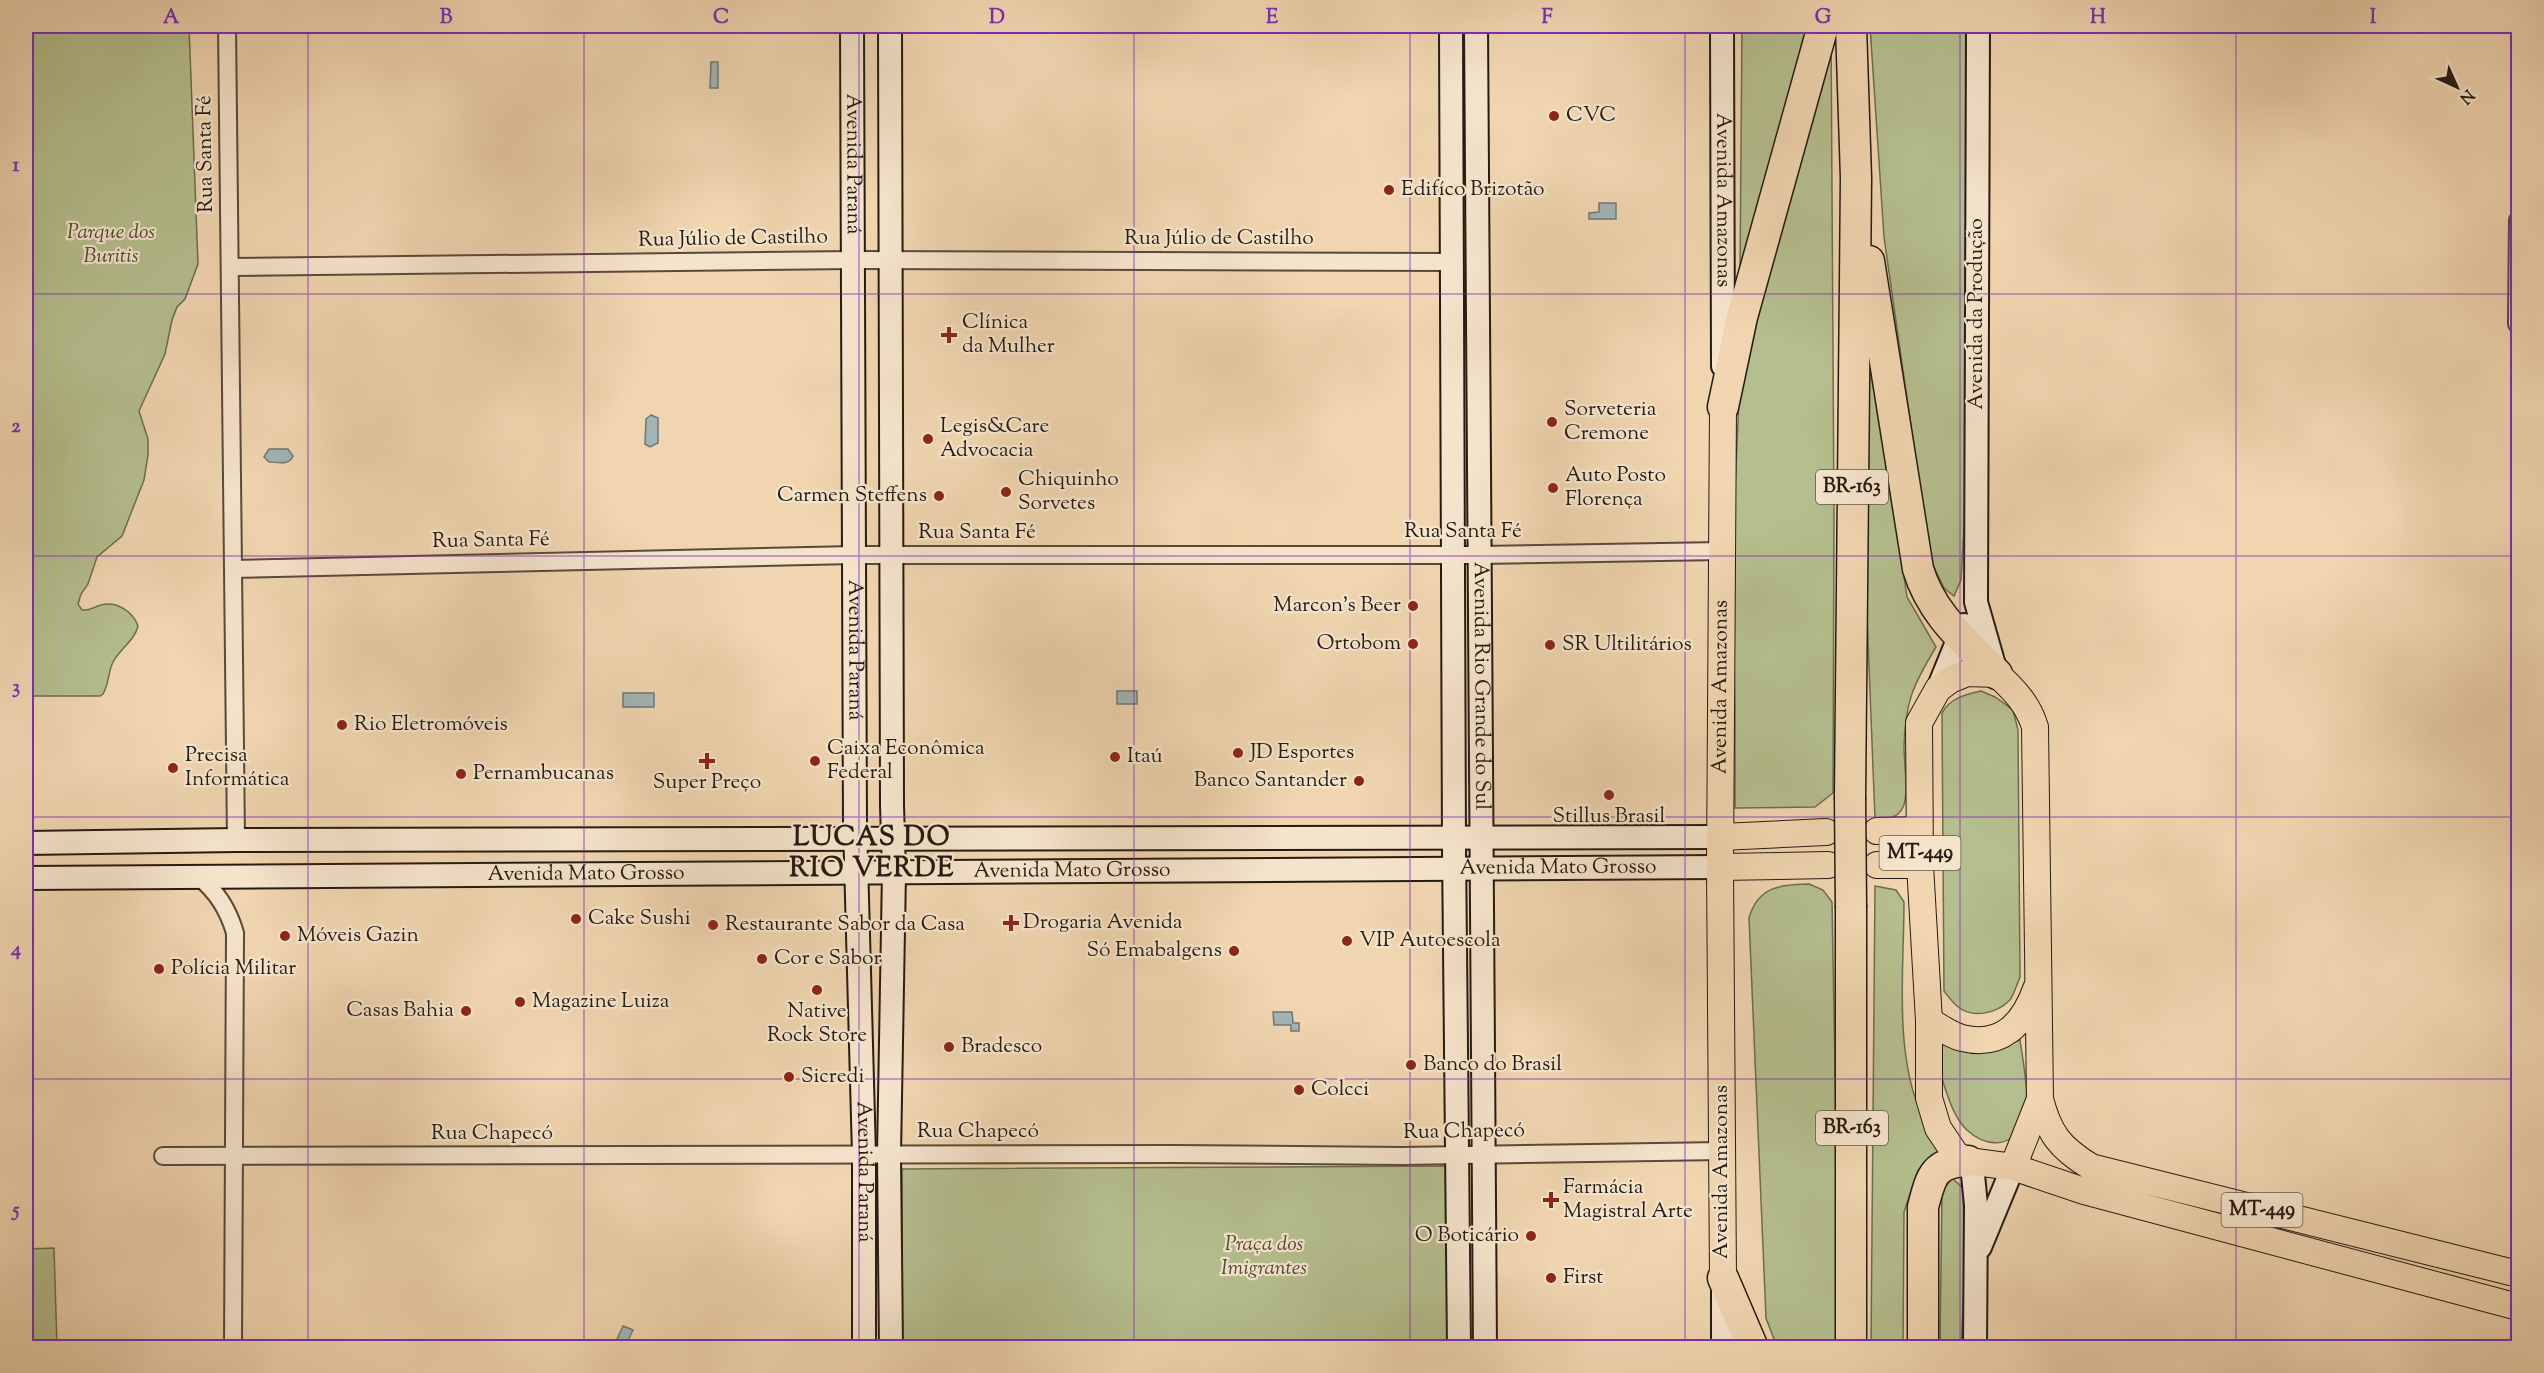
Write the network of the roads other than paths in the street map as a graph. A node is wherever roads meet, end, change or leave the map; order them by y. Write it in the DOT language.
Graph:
graph roads {
  1 [pos="227,26"];
  2 [pos="852,26"];
  3 [pos="890,26"];
  4 [pos="1451,26"];
  5 [pos="1476,26"];
  6 [pos="1722,26"];
  7 [pos="1823,26"];
  8 [pos="1851,26"];
  9 [pos="1978,26"];
  10 [pos="1856,178"];
  11 [pos="2518,220"];
  12 [pos="853,260"];
  13 [pos="891,262"];
  14 [pos="1453,262"];
  15 [pos="230,267"];
  16 [pos="2518,324"];
  17 [pos="1723,407"];
  18 [pos="1722,550"];
  19 [pos="854,555"];
  20 [pos="892,555"];
  21 [pos="1452,555"];
  22 [pos="1478,555"];
  23 [pos="233,569"];
  24 [pos="1976,602"];
  25 [pos="1959,636"];
  26 [pos="1997,674"];
  27 [pos="1938,689"];
  28 [pos="1919,830"];
  29 [pos="1877,831"];
  30 [pos="1826,832"];
  31 [pos="1721,837"];
  32 [pos="1480,838"];
  33 [pos="855,839"];
  34 [pos="893,839"];
  35 [pos="1454,839"];
  36 [pos="236,840"];
  37 [pos="26,843"];
  38 [pos="1828,865"];
  39 [pos="1876,865"];
  40 [pos="1920,865"];
  41 [pos="1720,867"];
  42 [pos="1454,868"];
  43 [pos="1481,868"];
  44 [pos="894,872"];
  45 [pos="856,874"];
  46 [pos="198,876"];
  47 [pos="26,878"];
  48 [pos="2038,983"];
  49 [pos="1929,1020"];
  50 [pos="2040,1100"];
  51 [pos="1722,1151"];
  52 [pos="864,1155"];
  53 [pos="889,1155"];
  54 [pos="1458,1155"];
  55 [pos="1484,1155"];
  56 [pos="163,1156"];
  57 [pos="234,1157"];
  58 [pos="1968,1161"];
  59 [pos="2013,1167"];
  60 [pos="1975,1257"];
  61 [pos="2518,1274"];
  62 [pos="1723,1278"];
  63 [pos="2518,1306"];
  64 [pos="233,1347"];
  65 [pos="864,1347"];
  66 [pos="891,1347"];
  67 [pos="1460,1347"];
  68 [pos="1485,1347"];
  69 [pos="1723,1347"];
  70 [pos="1753,1347"];
  71 [pos="1851,1347"];
  72 [pos="1923,1347"];
  73 [pos="1975,1347"];
  1 -- 15 [label="street, Rua Santa Fé"];
  2 -- 12 [label="street, Avenida Paraná"];
  3 -- 13 [label="street, Avenida Paraná"];
  4 -- 14 [label="street, Avenida Rio Grande do Sul"];
  5 -- 22 [label="street, Avenida Rio Grande do Sul"];
  6 -- 17 [label="street, Avenida Amazonas"];
  7 -- 17 [label="highway"];
  8 -- 10 [label="highway, BR-163"];
  9 -- 24 [label="street, Avenida da Produção"];
  10 -- 25 [label="highway"];
  10 -- 71 [label="highway, BR-163, bridge"];
  11 -- 16 [label="street"];
  12 -- 13 [label="street, Rua Júlio de Castilho"];
  12 -- 15 [label="street, Rua Júlio de Castilho"];
  12 -- 19 [label="street, Avenida Paraná"];
  13 -- 14 [label="street, Rua Júlio de Castilho"];
  13 -- 20 [label="street, Avenida Paraná"];
  14 -- 21 [label="street, Avenida Rio Grande do Sul"];
  15 -- 23 [label="street, Rua Santa Fé"];
  17 -- 18 [label="main road, Avenida Amazonas"];
  18 -- 22 [label="street, Rua Santa Fé"];
  18 -- 31 [label="main road, Avenida Amazonas"];
  19 -- 20 [label="street, Rua Santa Fé"];
  19 -- 23 [label="street, Rua Santa Fé"];
  19 -- 33 [label="street, Avenida Paraná"];
  20 -- 21 [label="street, Rua Santa Fé"];
  20 -- 34 [label="street, Avenida Paraná"];
  21 -- 22 [label="street, Rua Santa Fé"];
  21 -- 35 [label="street, Avenida Rio Grande do Sul"];
  22 -- 32 [label="street, Avenida Rio Grande do Sul"];
  23 -- 36 [label="street, Rua Santa Fé"];
  24 -- 25 [label="street, Avenida da Produção"];
  24 -- 26 [label="street, Avenida da Produção"];
  25 -- 26 [label="highway"];
  25 -- 27 [label="street, Avenida da Produção"];
  26 -- 27 [label="main road"];
  26 -- 48 [label="main road, MT-449"];
  27 -- 28 [label="main road, MT-449"];
  28 -- 29 [label="main road"];
  28 -- 40 [label="main road, MT-449"];
  30 -- 31 [label="main road, Avenida Mato Grosso"];
  31 -- 32 [label="street, Avenida Mato Grosso"];
  31 -- 41 [label="main road, Avenida Amazonas"];
  32 -- 35 [label="street, Avenida Mato Grosso"];
  32 -- 43 [label="street, Avenida Rio Grande do Sul"];
  33 -- 34 [label="street, Avenida Mato Grosso"];
  33 -- 36 [label="street, Avenida Mato Grosso"];
  33 -- 45 [label="street, Avenida Paraná"];
  34 -- 35 [label="street, Avenida Mato Grosso"];
  34 -- 44 [label="street, Avenida Paraná"];
  35 -- 42 [label="street, Avenida Rio Grande do Sul"];
  36 -- 37 [label="street, Avenida Mato Grosso"];
  38 -- 41 [label="main road, Avenida Mato Grosso"];
  39 -- 40 [label="main road"];
  40 -- 49 [label="main road, MT-449"];
  41 -- 43 [label="street, Avenida Mato Grosso"];
  41 -- 51 [label="main road, Avenida Amazonas"];
  42 -- 43 [label="street, Avenida Mato Grosso"];
  42 -- 44 [label="street, Avenida Mato Grosso"];
  42 -- 54 [label="street, Avenida Rio Grande do Sul"];
  43 -- 55 [label="street, Avenida Rio Grande do Sul"];
  44 -- 45 [label="street, Avenida Mato Grosso"];
  44 -- 53 [label="street, Avenida Paraná"];
  45 -- 46 [label="street, Avenida Mato Grosso"];
  45 -- 52 [label="street, Avenida Paraná"];
  46 -- 47 [label="street, Avenida Mato Grosso"];
  46 -- 57 [label="street"];
  48 -- 49 [label="main road"];
  48 -- 50 [label="main road, MT-449"];
  49 -- 58 [label="main road, MT-449"];
  50 -- 59 [label="main road"];
  50 -- 61 [label="main road, MT-449"];
  51 -- 55 [label="street, Rua Chapecó"];
  51 -- 62 [label="main road, Avenida Amazonas"];
  52 -- 53 [label="street, Rua Chapecó"];
  52 -- 57 [label="street, Rua Chapecó"];
  52 -- 65 [label="street, Avenida Paraná"];
  53 -- 54 [label="street, Rua Chapecó"];
  53 -- 66 [label="street, Avenida Paraná"];
  54 -- 55 [label="street, Rua Chapecó"];
  54 -- 67 [label="street, Avenida Rio Grande do Sul"];
  55 -- 68 [label="street, Avenida Rio Grande do Sul"];
  56 -- 57 [label="street, Rua Chapecó"];
  57 -- 64 [label="street"];
  58 -- 59 [label="main road, MT-449"];
  58 -- 60 [label="street"];
  58 -- 72 [label="highway"];
  59 -- 60 [label="street"];
  59 -- 63 [label="main road, MT-449"];
  60 -- 73 [label="street"];
  62 -- 69 [label="street, Avenida Amazonas"];
  62 -- 70 [label="highway"];
}
